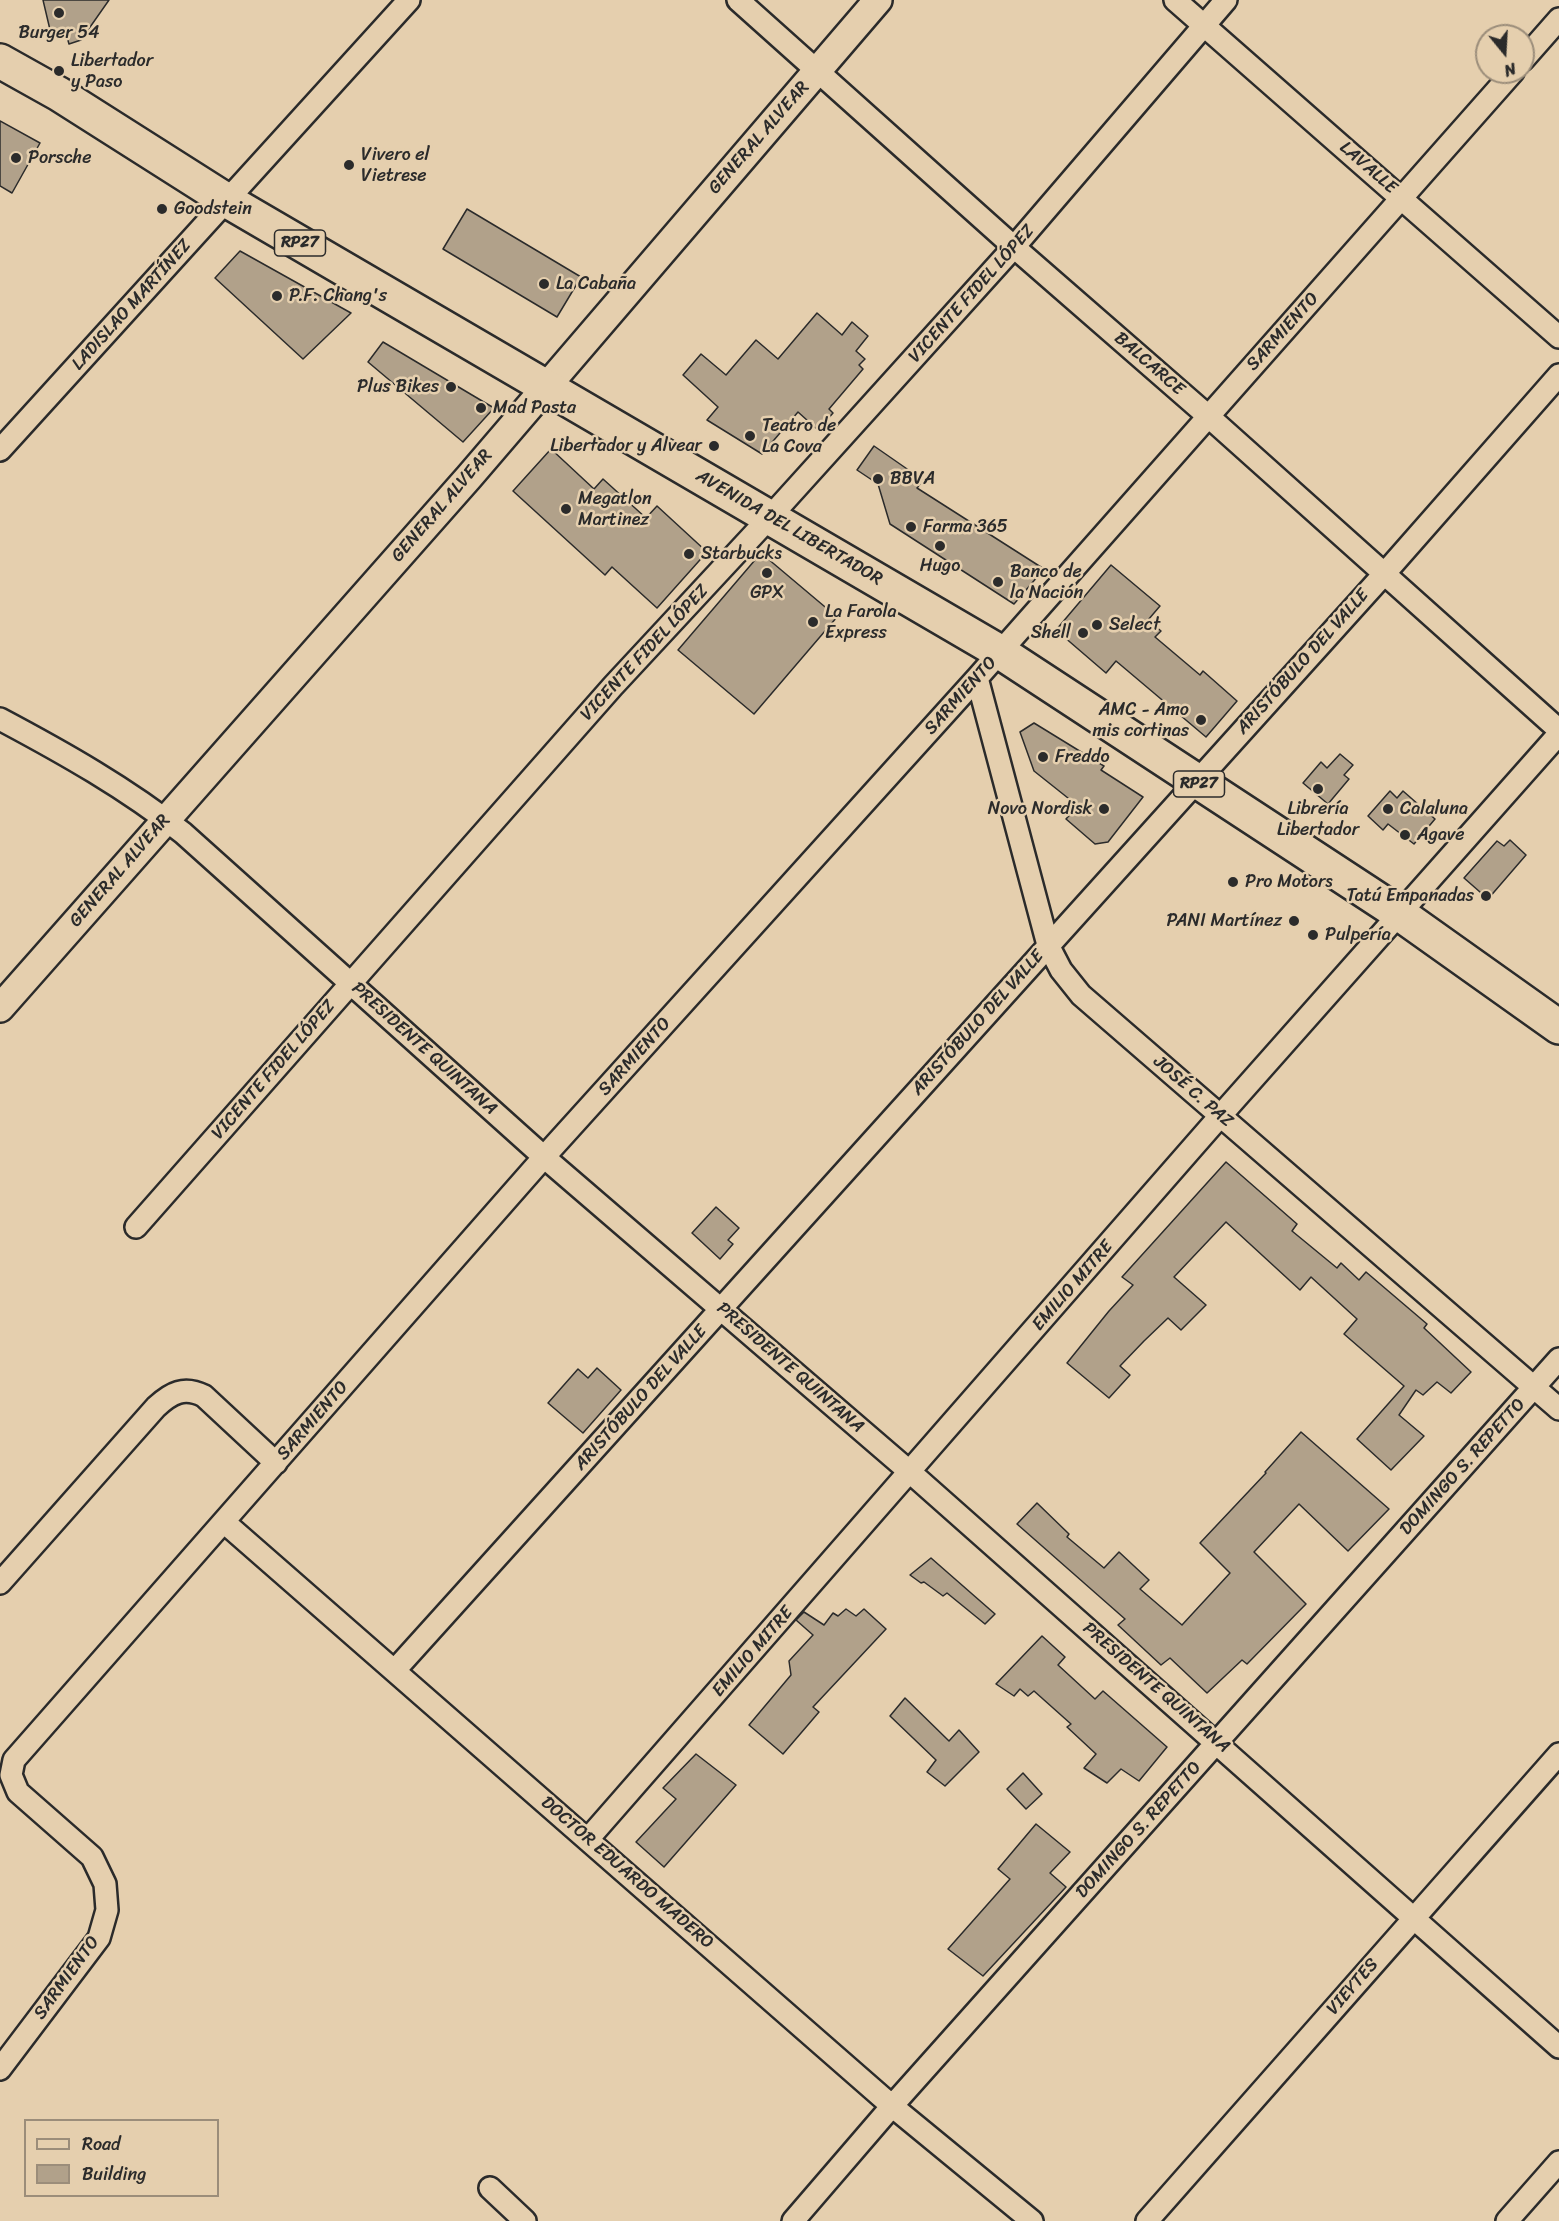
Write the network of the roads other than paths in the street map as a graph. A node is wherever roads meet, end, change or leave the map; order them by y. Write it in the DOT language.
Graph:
graph roads {
  1 [pos="410,0"];
  2 [pos="738,0"];
  3 [pos="878,0"];
  4 [pos="1175,0"];
  5 [pos="1227,0"];
  6 [pos="1559,20"];
  7 [pos="1204,26"];
  8 [pos="1535,47"];
  9 [pos="3,67"];
  10 [pos="816,70"];
  11 [pos="1501,84"];
  12 [pos="1402,197"];
  13 [pos="226,200"];
  14 [pos="1014,248"];
  15 [pos="1559,337"];
  16 [pos="1559,375"];
  17 [pos="545,387"];
  18 [pos="1208,416"];
  19 [pos="0,450"];
  20 [pos="770,517"];
  21 [pos="1385,573"];
  22 [pos="1000,652"];
  23 [pos="977,678"];
  24 [pos="0,719"];
  25 [pos="1559,732"];
  26 [pos="1195,781"];
  27 [pos="165,819"];
  28 [pos="1400,914"];
  29 [pos="1048,945"];
  30 [pos="351,983"];
  31 [pos="0,1008"];
  32 [pos="1559,1027"];
  33 [pos="1221,1115"];
  34 [pos="544,1157"];
  35 [pos="136,1227"];
  36 [pos="721,1308"];
  37 [pos="1559,1359"];
  38 [pos="1534,1388"];
  39 [pos="1559,1409"];
  40 [pos="276,1463"];
  41 [pos="910,1472"];
  42 [pos="224,1522"];
  43 [pos="0,1583"];
  44 [pos="395,1670"];
  45 [pos="1217,1742"];
  46 [pos="1559,1754"];
  47 [pos="588,1839"];
  48 [pos="1414,1917"];
  49 [pos="1559,2047"];
  50 [pos="0,2069"];
  51 [pos="892,2106"];
  52 [pos="1559,2162"];
  53 [pos="490,2188"];
  54 [pos="525,2221"];
  55 [pos="793,2221"];
  56 [pos="1032,2221"];
  57 [pos="1147,2221"];
  58 [pos="1507,2221"];
  1 -- 13 [label="street, LADISLAO MARTÍNEZ"];
  2 -- 10 [label="street, BALCARCE"];
  3 -- 10 [label="street, GENERAL ALVEAR"];
  4 -- 7 [label="street, LAVALLE"];
  5 -- 7 [label="street, VICENTE FIDEL LÓPEZ"];
  6 -- 8 [label="street"];
  7 -- 12 [label="street, LAVALLE"];
  7 -- 14 [label="street, VICENTE FIDEL LÓPEZ"];
  9 -- 13 [label="main road, AVENIDA DEL LIBERTADOR / RP27"];
  10 -- 14 [label="street, BALCARCE"];
  10 -- 17 [label="street, GENERAL ALVEAR"];
  11 -- 12 [label="street, SARMIENTO"];
  12 -- 15 [label="street, LAVALLE"];
  12 -- 18 [label="street, SARMIENTO"];
  13 -- 17 [label="main road, AVENIDA DEL LIBERTADOR / RP27"];
  13 -- 19 [label="street, LADISLAO MARTÍNEZ"];
  14 -- 18 [label="street, BALCARCE"];
  14 -- 20 [label="street, VICENTE FIDEL LÓPEZ"];
  16 -- 21 [label="street, ARISTÓBULO DEL VALLE"];
  17 -- 20 [label="main road, AVENIDA DEL LIBERTADOR / RP27"];
  17 -- 27 [label="street, GENERAL ALVEAR"];
  18 -- 21 [label="street, BALCARCE"];
  18 -- 22 [label="street, SARMIENTO"];
  20 -- 22 [label="main road, AVENIDA DEL LIBERTADOR / RP27"];
  20 -- 30 [label="street, VICENTE FIDEL LÓPEZ"];
  21 -- 25 [label="street, BALCARCE"];
  21 -- 26 [label="street, ARISTÓBULO DEL VALLE"];
  22 -- 23 [label="street, SARMIENTO"];
  22 -- 26 [label="main road, AVENIDA DEL LIBERTADOR / RP27"];
  23 -- 29 [label="street, JOSÉ C. PAZ"];
  23 -- 34 [label="street, SARMIENTO"];
  24 -- 27 [label="street, PRESIDENTE QUINTANA"];
  25 -- 28 [label="street, EMILIO MITRE"];
  26 -- 28 [label="main road, AVENIDA DEL LIBERTADOR / RP27"];
  26 -- 29 [label="street, ARISTÓBULO DEL VALLE"];
  27 -- 30 [label="street, PRESIDENTE QUINTANA"];
  27 -- 31 [label="street, GENERAL ALVEAR"];
  28 -- 32 [label="main road, AVENIDA DEL LIBERTADOR / RP27"];
  28 -- 33 [label="street, EMILIO MITRE"];
  29 -- 33 [label="street, JOSÉ C. PAZ"];
  29 -- 36 [label="street, ARISTÓBULO DEL VALLE"];
  30 -- 34 [label="street, PRESIDENTE QUINTANA"];
  30 -- 35 [label="street, VICENTE FIDEL LÓPEZ"];
  33 -- 38 [label="street, JOSÉ C. PAZ"];
  33 -- 41 [label="street, EMILIO MITRE"];
  34 -- 36 [label="street, PRESIDENTE QUINTANA"];
  34 -- 40 [label="street, SARMIENTO"];
  36 -- 41 [label="street, PRESIDENTE QUINTANA"];
  36 -- 44 [label="street, ARISTÓBULO DEL VALLE"];
  37 -- 38 [label="street, DOMINGO S. REPETTO"];
  38 -- 39 [label="street, JOSÉ C. PAZ"];
  38 -- 45 [label="street, DOMINGO S. REPETTO"];
  40 -- 42 [label="street, SARMIENTO"];
  40 -- 43 [label="street"];
  41 -- 45 [label="street, PRESIDENTE QUINTANA"];
  41 -- 47 [label="street, EMILIO MITRE"];
  42 -- 44 [label="street, DOCTOR EDUARDO MADERO"];
  42 -- 50 [label="street, SARMIENTO"];
  44 -- 47 [label="street, DOCTOR EDUARDO MADERO"];
  45 -- 48 [label="street, PRESIDENTE QUINTANA"];
  45 -- 51 [label="street, DOMINGO S. REPETTO"];
  46 -- 48 [label="street, VIEYTES"];
  47 -- 51 [label="street, DOCTOR EDUARDO MADERO"];
  48 -- 49 [label="street, PRESIDENTE QUINTANA"];
  48 -- 57 [label="street, VIEYTES"];
  51 -- 55 [label="street, DOMINGO S. REPETTO"];
  51 -- 56 [label="street, DOCTOR EDUARDO MADERO"];
  52 -- 58 [label="street"];
  53 -- 54 [label="street"];
}
